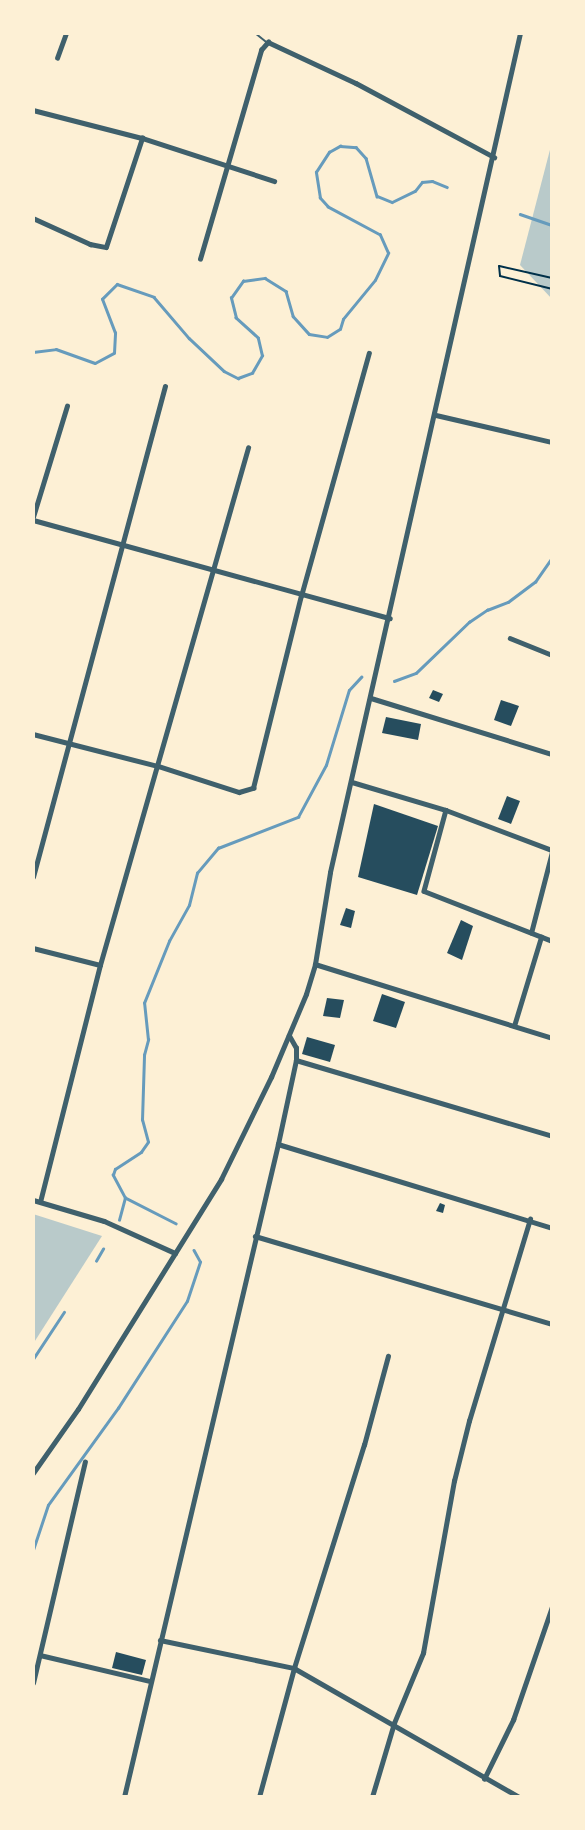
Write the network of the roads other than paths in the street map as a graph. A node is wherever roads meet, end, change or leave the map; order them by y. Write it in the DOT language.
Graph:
graph roads {
  1 [pos="66,33"];
  2 [pos="255,33"];
  3 [pos="520,33"];
  4 [pos="267,43"];
  5 [pos="57,58"];
  6 [pos="33,110"];
  7 [pos="142,138"];
  8 [pos="494,157"];
  9 [pos="228,168"];
  10 [pos="274,181"];
  11 [pos="33,218"];
  12 [pos="200,259"];
  13 [pos="369,354"];
  14 [pos="165,386"];
  15 [pos="66,406"];
  16 [pos="436,415"];
  17 [pos="552,442"];
  18 [pos="248,447"];
  19 [pos="33,519"];
  20 [pos="124,544"];
  21 [pos="212,568"];
  22 [pos="301,596"];
  23 [pos="390,618"];
  24 [pos="510,638"];
  25 [pos="552,655"];
  26 [pos="371,698"];
  27 [pos="33,734"];
  28 [pos="68,743"];
  29 [pos="552,754"];
  30 [pos="158,766"];
  31 [pos="352,782"];
  32 [pos="446,810"];
  33 [pos="552,851"];
  34 [pos="33,877"];
  35 [pos="531,933"];
  36 [pos="541,937"];
  37 [pos="552,941"];
  38 [pos="33,948"];
  39 [pos="315,964"];
  40 [pos="100,965"];
  41 [pos="514,1026"];
  42 [pos="289,1036"];
  43 [pos="552,1038"];
  44 [pos="296,1060"];
  45 [pos="552,1136"];
  46 [pos="278,1144"];
  47 [pos="37,1201"];
  48 [pos="530,1219"];
  49 [pos="552,1228"];
  50 [pos="255,1236"];
  51 [pos="175,1253"];
  52 [pos="501,1308"];
  53 [pos="552,1324"];
  54 [pos="388,1356"];
  55 [pos="85,1462"];
  56 [pos="33,1473"];
  57 [pos="552,1607"];
  58 [pos="160,1640"];
  59 [pos="40,1655"];
  60 [pos="294,1668"];
  61 [pos="150,1681"];
  62 [pos="33,1683"];
  63 [pos="394,1723"];
  64 [pos="485,1779"];
  65 [pos="124,1797"];
  66 [pos="258,1797"];
  67 [pos="372,1797"];
  68 [pos="519,1797"];
  1 -- 5 [label="street"];
  2 -- 4 [label="lane"];
  3 -- 8 [label="street"];
  4 -- 8 [label="street"];
  4 -- 9 [label="street"];
  6 -- 7 [label="street"];
  7 -- 9 [label="street"];
  7 -- 11 [label="street"];
  8 -- 16 [label="street"];
  9 -- 10 [label="street"];
  9 -- 12 [label="street"];
  13 -- 22 [label="street"];
  14 -- 20 [label="street"];
  15 -- 19 [label="street"];
  16 -- 17 [label="street"];
  16 -- 23 [label="street"];
  18 -- 21 [label="street"];
  19 -- 20 [label="street"];
  20 -- 21 [label="street"];
  20 -- 28 [label="street"];
  21 -- 22 [label="street"];
  21 -- 30 [label="street"];
  22 -- 23 [label="street"];
  22 -- 30 [label="street"];
  23 -- 26 [label="street"];
  24 -- 25 [label="street"];
  26 -- 29 [label="street"];
  26 -- 31 [label="street"];
  27 -- 28 [label="street"];
  28 -- 30 [label="street"];
  28 -- 34 [label="street"];
  30 -- 40 [label="street"];
  31 -- 32 [label="street"];
  31 -- 39 [label="street"];
  32 -- 33 [label="street"];
  32 -- 35 [label="street"];
  33 -- 35 [label="street"];
  35 -- 36 [label="street"];
  36 -- 37 [label="street"];
  36 -- 41 [label="street"];
  38 -- 40 [label="street"];
  39 -- 41 [label="street"];
  39 -- 42 [label="street"];
  40 -- 47 [label="street"];
  41 -- 43 [label="street"];
  42 -- 44 [label="street"];
  42 -- 51 [label="street"];
  44 -- 45 [label="street"];
  44 -- 46 [label="street"];
  46 -- 48 [label="street"];
  46 -- 50 [label="street"];
  47 -- 51 [label="street"];
  48 -- 49 [label="street"];
  48 -- 52 [label="street"];
  50 -- 52 [label="street"];
  50 -- 58 [label="street"];
  51 -- 56 [label="street"];
  52 -- 53 [label="street"];
  52 -- 63 [label="street"];
  54 -- 60 [label="street"];
  55 -- 59 [label="street"];
  57 -- 64 [label="street"];
  58 -- 60 [label="street"];
  58 -- 61 [label="street"];
  59 -- 61 [label="street"];
  59 -- 62 [label="street"];
  60 -- 63 [label="street"];
  60 -- 66 [label="street"];
  61 -- 65 [label="street"];
  63 -- 64 [label="street"];
  63 -- 67 [label="street"];
  64 -- 68 [label="street"];
}
